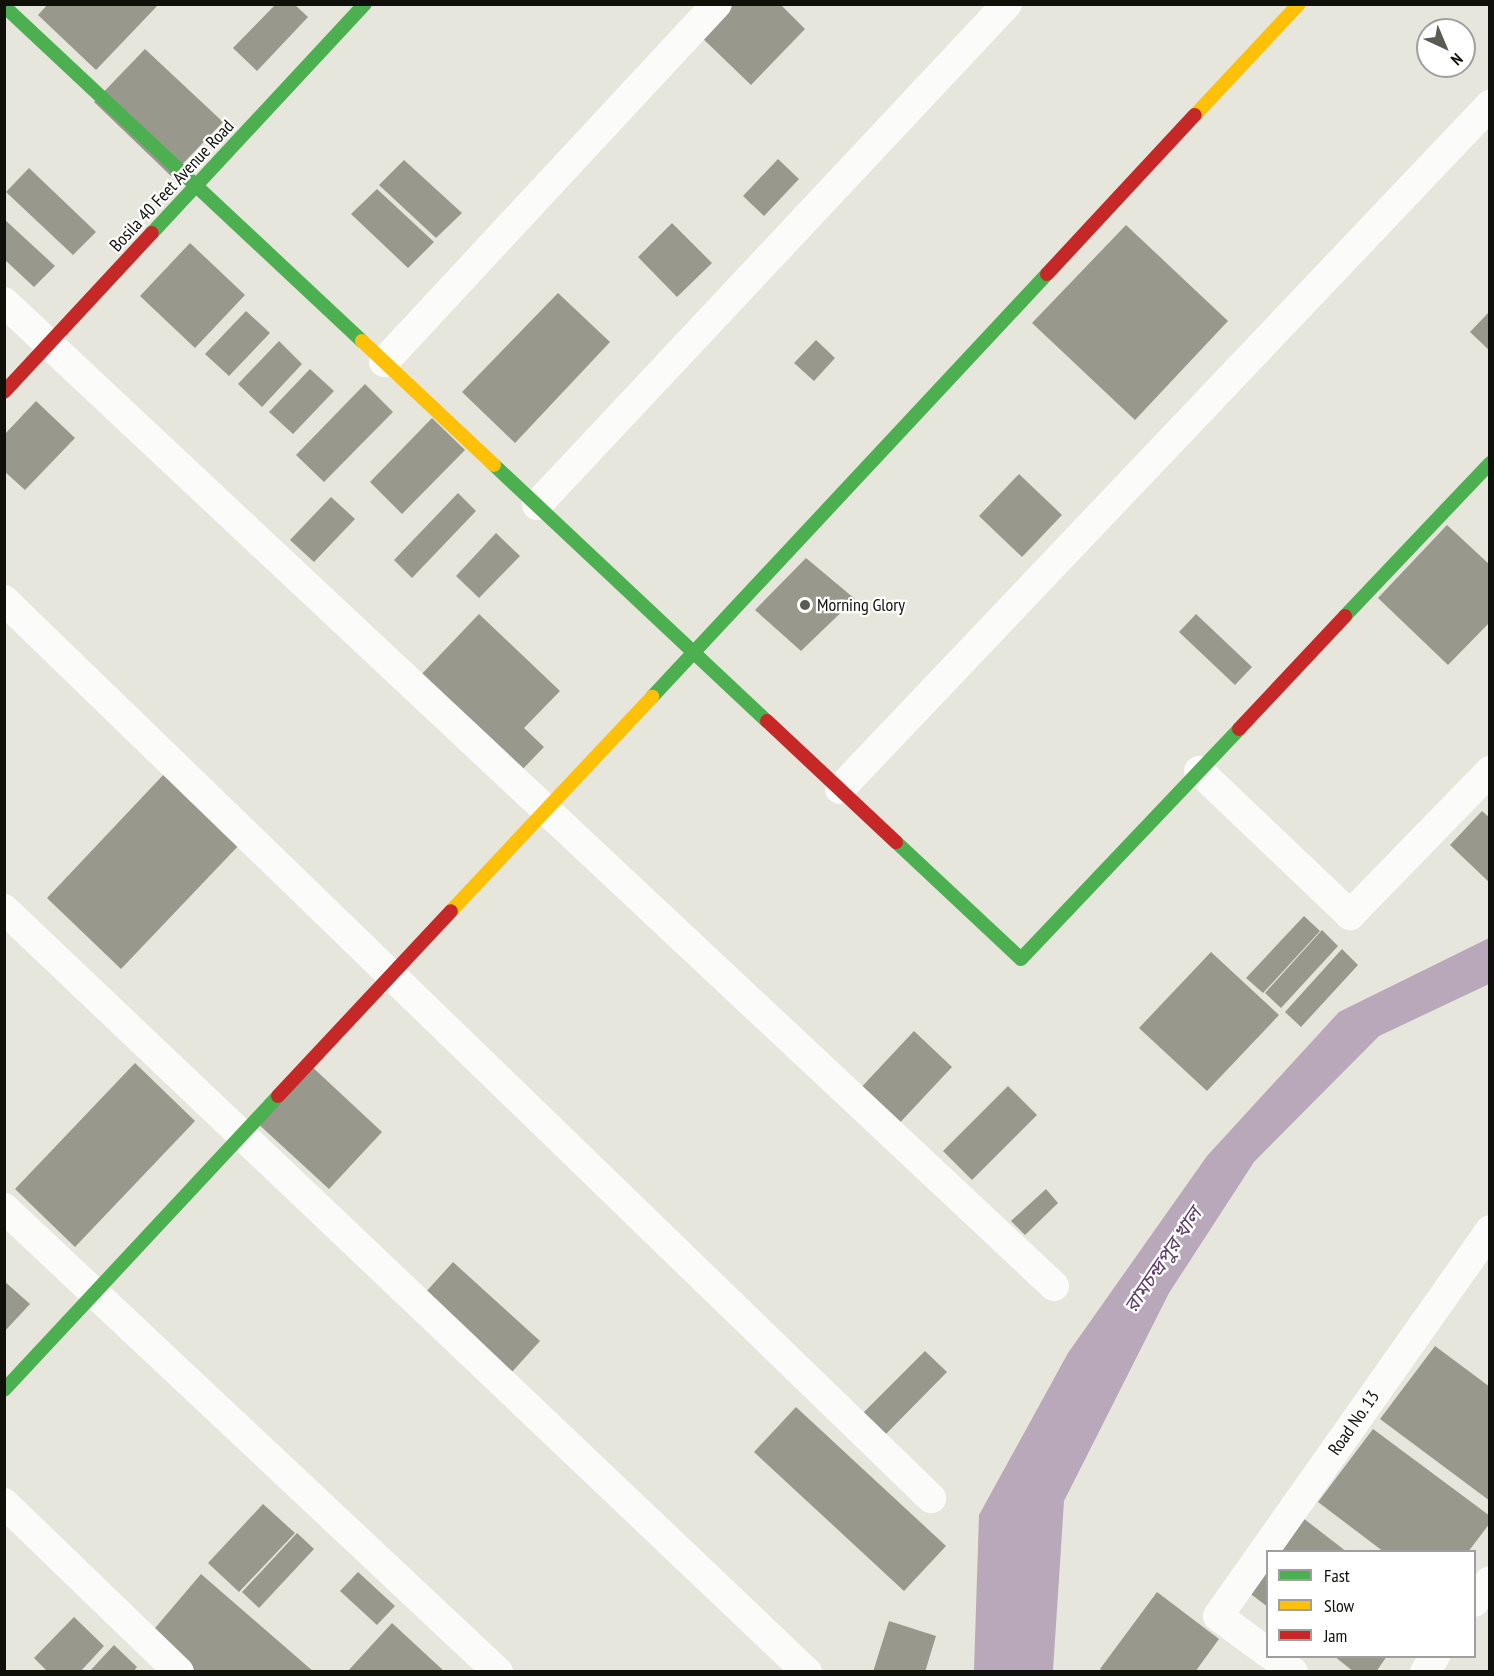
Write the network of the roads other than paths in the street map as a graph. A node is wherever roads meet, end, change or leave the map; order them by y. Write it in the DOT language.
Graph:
graph roads {
  1 [pos="365,4"];
  2 [pos="717,4"];
  3 [pos="1007,4"];
  4 [pos="1299,4"];
  5 [pos="19,10"];
  6 [pos="1490,105"];
  7 [pos="196,186"];
  8 [pos="4,302"];
  9 [pos="49,344"];
  10 [pos="384,362"];
  11 [pos="4,392"];
  12 [pos="1490,463"];
  13 [pos="537,505"];
  14 [pos="4,600"];
  15 [pos="694,652"];
  16 [pos="1199,771"];
  17 [pos="1490,771"];
  18 [pos="840,789"];
  19 [pos="546,810"];
  20 [pos="4,909"];
  21 [pos="391,976"];
  22 [pos="242,1135"];
  23 [pos="4,1208"];
  24 [pos="1490,1230"];
  25 [pos="1054,1286"];
  26 [pos="94,1294"];
  27 [pos="4,1390"];
  28 [pos="931,1498"];
  29 [pos="4,1503"];
  30 [pos="1490,1581"];
  31 [pos="1476,1599"];
  32 [pos="1266,1652"];
  33 [pos="1276,1658"];
  34 [pos="1434,1658"];
  35 [pos="179,1671"];
  36 [pos="498,1671"];
  37 [pos="807,1671"];
  38 [pos="1293,1671"];
  39 [pos="1425,1671"];
  1 -- 7 [label="street, Bosila 40 Feet Avenue Road"];
  2 -- 10 [label="street"];
  3 -- 13 [label="street"];
  4 -- 15 [label="street"];
  5 -- 7 [label="street"];
  6 -- 18 [label="street"];
  7 -- 9 [label="street, Bosila 40 Feet Avenue Road"];
  7 -- 10 [label="street"];
  8 -- 9 [label="street"];
  9 -- 11 [label="street, Bosila 40 Feet Avenue Road"];
  9 -- 19 [label="street"];
  10 -- 13 [label="street"];
  12 -- 16 [label="street"];
  13 -- 15 [label="street"];
  14 -- 21 [label="street"];
  15 -- 18 [label="street"];
  15 -- 19 [label="street"];
  16 -- 17 [label="street"];
  16 -- 18 [label="street"];
  19 -- 21 [label="street"];
  19 -- 25 [label="street"];
  20 -- 22 [label="street"];
  21 -- 22 [label="street"];
  21 -- 28 [label="street"];
  22 -- 26 [label="street"];
  22 -- 37 [label="street"];
  23 -- 26 [label="street"];
  24 -- 32 [label="street, Road No. 13"];
  26 -- 27 [label="street"];
  26 -- 36 [label="street"];
  29 -- 35 [label="street"];
  30 -- 31 [label="street"];
  33 -- 38 [label="street"];
  34 -- 39 [label="street"];
}
